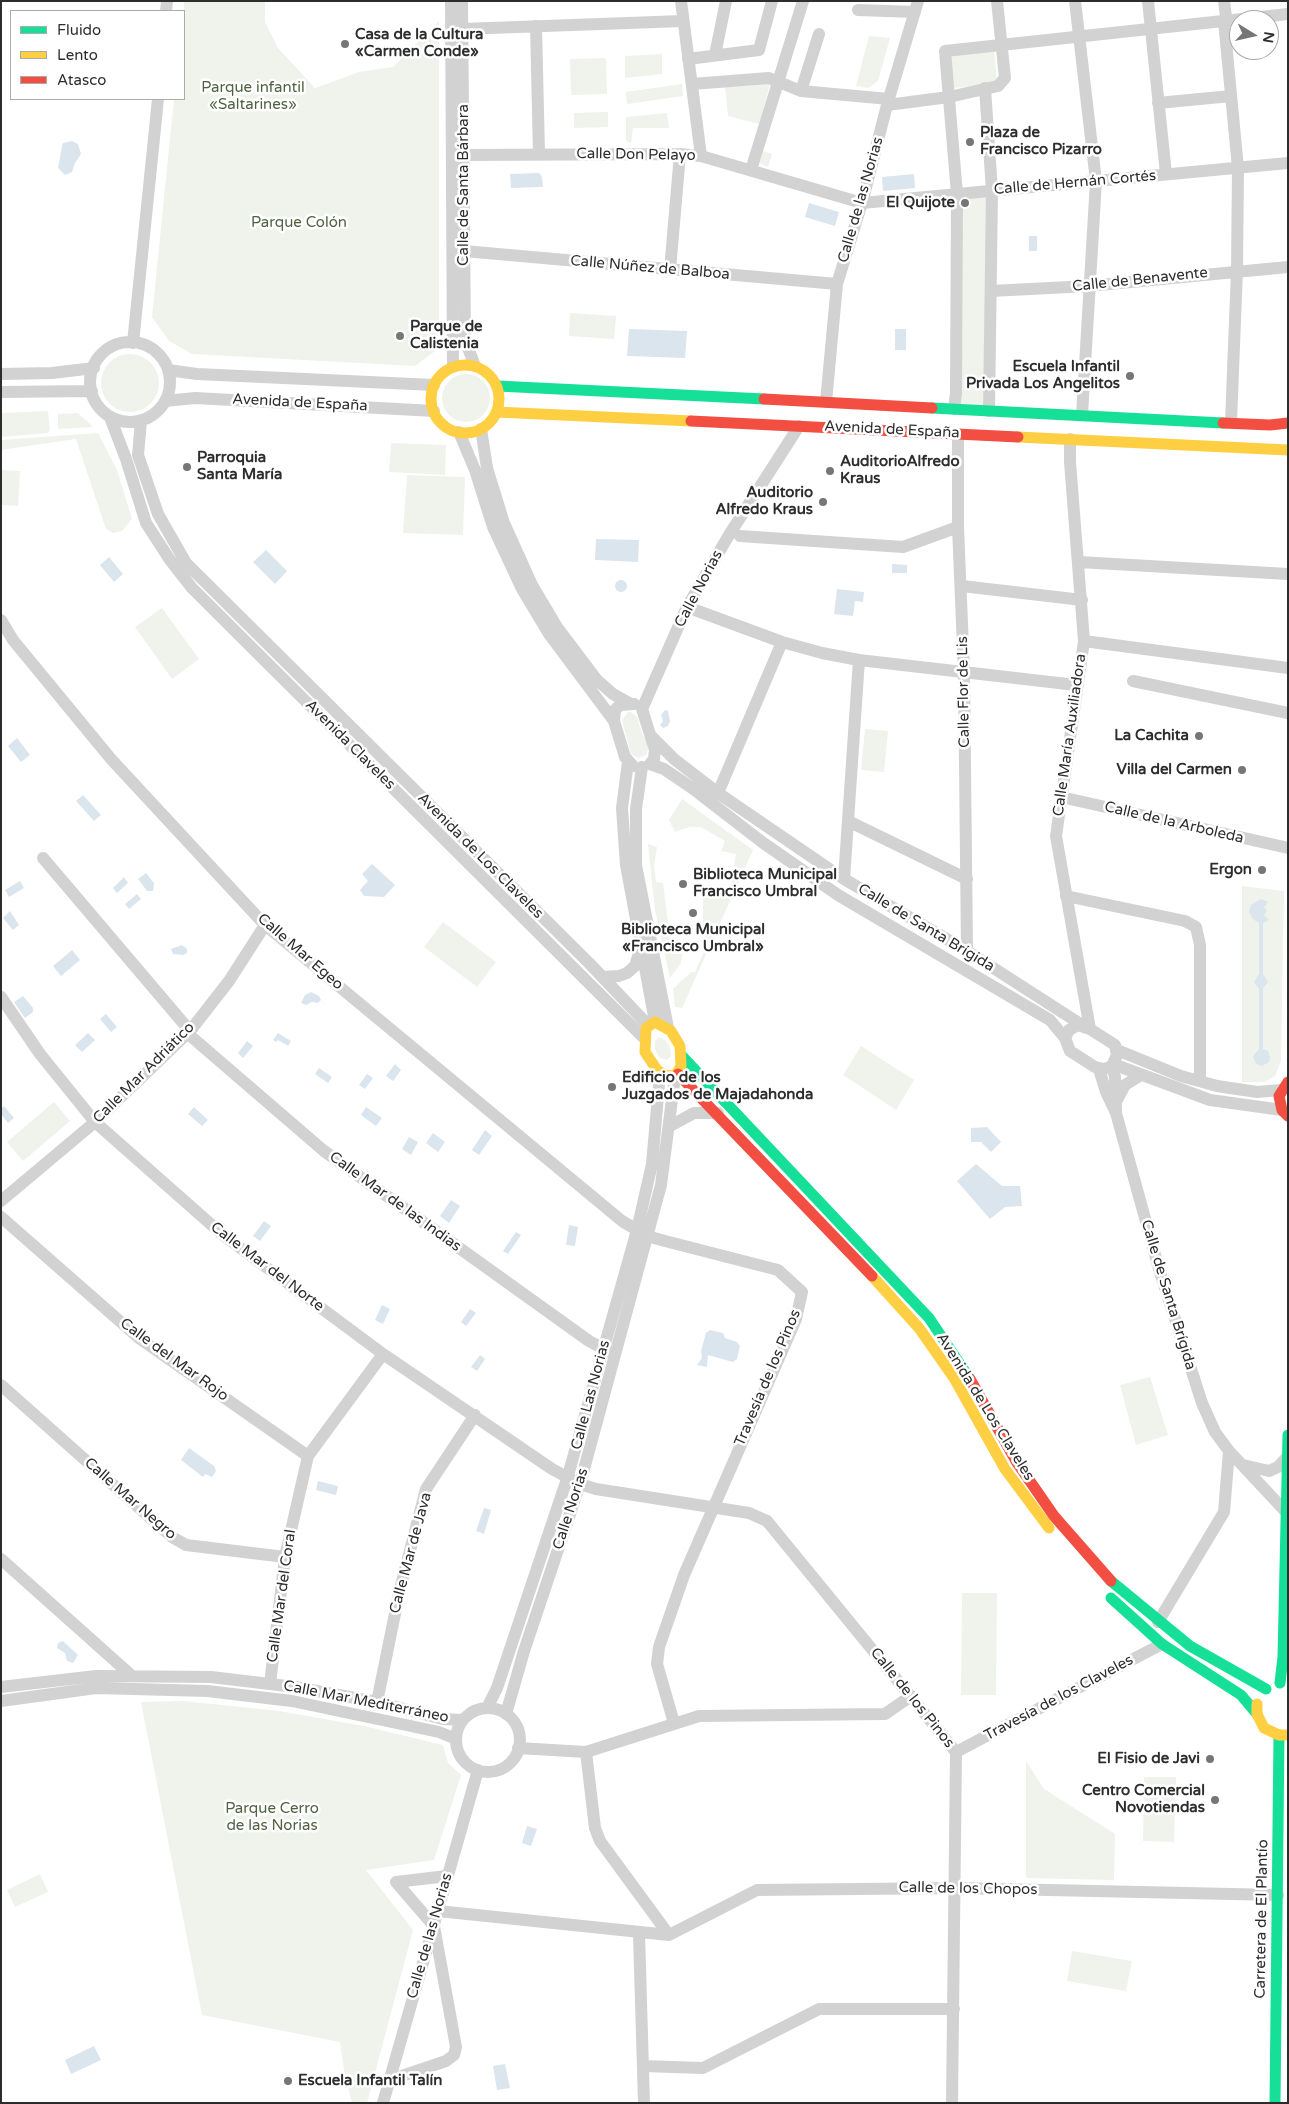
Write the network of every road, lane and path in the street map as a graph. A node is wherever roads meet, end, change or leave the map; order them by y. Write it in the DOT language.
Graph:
graph roads {
  1 [pos="451,1"];
  2 [pos="462,1"];
  3 [pos="681,1"];
  4 [pos="726,1"];
  5 [pos="772,1"];
  6 [pos="803,1"];
  7 [pos="997,1"];
  8 [pos="1076,1"];
  9 [pos="1148,1"];
  10 [pos="1224,1"];
  11 [pos="916,6"];
  12 [pos="858,10"];
  13 [pos="1288,14"];
  14 [pos="1225,19"];
  15 [pos="683,21"];
  16 [pos="536,26"];
  17 [pos="462,29"];
  18 [pos="1150,29"];
  19 [pos="819,34"];
  20 [pos="1079,36"];
  21 [pos="1002,44"];
  22 [pos="715,55"];
  23 [pos="688,59"];
  24 [pos="778,82"];
  25 [pos="692,84"];
  26 [pos="985,88"];
  27 [pos="801,91"];
  28 [pos="1231,96"];
  29 [pos="949,97"];
  30 [pos="158,100"];
  31 [pos="888,102"];
  32 [pos="1158,103"];
  33 [pos="540,154"];
  34 [pos="680,154"];
  35 [pos="464,155"];
  36 [pos="702,156"];
  37 [pos="1288,163"];
  38 [pos="1238,168"];
  39 [pos="751,170"];
  40 [pos="1166,174"];
  41 [pos="1096,181"];
  42 [pos="992,191"];
  43 [pos="957,194"];
  44 [pos="862,203"];
  45 [pos="464,251"];
  46 [pos="1288,267"];
  47 [pos="670,270"];
  48 [pos="1237,270"];
  49 [pos="837,284"];
  50 [pos="1089,286"];
  51 [pos="992,291"];
  52 [pos="133,343"];
  53 [pos="475,366"];
  54 [pos="453,367"];
  55 [pos="94,368"];
  56 [pos="168,370"];
  57 [pos="1,374"];
  58 [pos="434,386"];
  59 [pos="497,386"];
  60 [pos="92,391"];
  61 [pos="1,392"];
  62 [pos="165,401"];
  63 [pos="826,402"];
  64 [pos="954,409"];
  65 [pos="434,411"];
  66 [pos="989,411"];
  67 [pos="496,412"];
  68 [pos="110,416"];
  69 [pos="1082,416"];
  70 [pos="141,421"];
  71 [pos="1231,422"];
  72 [pos="1288,423"];
  73 [pos="799,426"];
  74 [pos="481,429"];
  75 [pos="459,432"];
  76 [pos="958,434"];
  77 [pos="1070,439"];
  78 [pos="1288,450"];
  79 [pos="958,526"];
  80 [pos="740,536"];
  81 [pos="1079,562"];
  82 [pos="1288,574"];
  83 [pos="962,586"];
  84 [pos="1082,600"];
  85 [pos="687,607"];
  86 [pos="1,620"];
  87 [pos="1084,640"];
  88 [pos="782,642"];
  89 [pos="859,660"];
  90 [pos="1288,668"];
  91 [pos="964,672"];
  92 [pos="1133,681"];
  93 [pos="1076,685"];
  94 [pos="629,703"];
  95 [pos="642,710"];
  96 [pos="1288,712"];
  97 [pos="614,721"];
  98 [pos="652,738"];
  99 [pos="628,762"];
  100 [pos="646,765"];
  101 [pos="718,794"];
  102 [pos="1061,797"];
  103 [pos="848,821"];
  104 [pos="1288,848"];
  105 [pos="43,858"];
  106 [pos="844,879"];
  107 [pos="966,879"];
  108 [pos="1066,896"];
  109 [pos="265,925"];
  110 [pos="640,950"];
  111 [pos="967,951"];
  112 [pos="602,977"];
  113 [pos="1,997"];
  114 [pos="651,1023"];
  115 [pos="1086,1027"];
  116 [pos="668,1028"];
  117 [pos="188,1032"];
  118 [pos="644,1038"];
  119 [pos="1065,1038"];
  120 [pos="1117,1050"];
  121 [pos="682,1056"];
  122 [pos="1108,1066"];
  123 [pos="660,1073"];
  124 [pos="677,1075"];
  125 [pos="1141,1075"];
  126 [pos="1200,1081"];
  127 [pos="1284,1086"];
  128 [pos="1117,1100"];
  129 [pos="718,1113"];
  130 [pos="1116,1113"];
  131 [pos="1285,1113"];
  132 [pos="95,1122"];
  133 [pos="670,1126"];
  134 [pos="1,1201"];
  135 [pos="1,1217"];
  136 [pos="642,1233"];
  137 [pos="609,1352"];
  138 [pos="383,1354"];
  139 [pos="1,1385"];
  140 [pos="475,1415"];
  141 [pos="1288,1435"];
  142 [pos="1229,1451"];
  143 [pos="308,1456"];
  144 [pos="1288,1456"];
  145 [pos="1243,1465"];
  146 [pos="568,1479"];
  147 [pos="580,1484"];
  148 [pos="714,1506"];
  149 [pos="1286,1512"];
  150 [pos="1059,1540"];
  151 [pos="285,1557"];
  152 [pos="1,1558"];
  153 [pos="1105,1592"];
  154 [pos="1158,1622"];
  155 [pos="1162,1644"];
  156 [pos="132,1676"];
  157 [pos="1284,1683"];
  158 [pos="270,1684"];
  159 [pos="1,1687"];
  160 [pos="1266,1689"];
  161 [pos="911,1696"];
  162 [pos="1,1701"];
  163 [pos="377,1702"];
  164 [pos="487,1708"];
  165 [pos="506,1714"];
  166 [pos="1257,1714"];
  167 [pos="462,1720"];
  168 [pos="674,1723"];
  169 [pos="1283,1735"];
  170 [pos="456,1739"];
  171 [pos="518,1748"];
  172 [pos="586,1752"];
  173 [pos="956,1752"];
  174 [pos="478,1770"];
  175 [pos="447,1876"];
  176 [pos="956,1888"];
  177 [pos="1278,1895"];
  178 [pos="438,1911"];
  179 [pos="434,1926"];
  180 [pos="639,1934"];
  181 [pos="669,1935"];
  182 [pos="954,2009"];
  183 [pos="643,2066"];
  184 [pos="390,2080"];
  185 [pos="383,2103"];
  186 [pos="644,2103"];
  187 [pos="952,2103"];
  188 [pos="1275,2103"];
  1 -- 54 [label="street, Calle de Santa Bárbara"];
  2 -- 17 [label="street, Calle de Santa Bárbara"];
  3 -- 15 [label="street"];
  4 -- 22 [label="street"];
  5 -- 22 [label="street"];
  6 -- 24 [label="street"];
  7 -- 21 [label="street"];
  8 -- 20 [label="street"];
  9 -- 18 [label="street"];
  10 -- 14 [label="street"];
  11 -- 12 [label="street"];
  11 -- 31 [label="street, Calle de las Norias"];
  13 -- 14 [label="street"];
  14 -- 18 [label="street"];
  14 -- 28 [label="street"];
  15 -- 16 [label="street"];
  15 -- 23 [label="street"];
  16 -- 17 [label="street"];
  16 -- 33 [label="street"];
  17 -- 35 [label="street, Calle de Santa Bárbara"];
  18 -- 20 [label="street"];
  18 -- 32 [label="street"];
  19 -- 27 [label="street"];
  20 -- 21 [label="street"];
  20 -- 41 [label="street"];
  21 -- 26 [label="street"];
  21 -- 29 [label="street"];
  22 -- 23 [label="street"];
  23 -- 25 [label="street"];
  24 -- 25 [label="street"];
  24 -- 27 [label="street"];
  24 -- 39 [label="street"];
  25 -- 36 [label="street"];
  26 -- 29 [label="street"];
  26 -- 42 [label="street"];
  27 -- 31 [label="street"];
  28 -- 32 [label="street"];
  28 -- 38 [label="street"];
  29 -- 31 [label="street"];
  29 -- 43 [label="street"];
  30 -- 52 [label="street"];
  31 -- 44 [label="street, Calle de las Norias"];
  32 -- 40 [label="street"];
  33 -- 34 [label="street, Calle Don Pelayo"];
  33 -- 35 [label="street, Calle Don Pelayo"];
  34 -- 36 [label="street, Calle Don Pelayo"];
  34 -- 47 [label="street"];
  35 -- 45 [label="street, Calle de Santa Bárbara"];
  36 -- 39 [label="street, Calle Don Pelayo"];
  37 -- 38 [label="street, Calle de Hernán Cortés"];
  38 -- 40 [label="street, Calle de Hernán Cortés"];
  38 -- 48 [label="street"];
  39 -- 44 [label="street, Calle Don Pelayo"];
  40 -- 41 [label="street, Calle de Hernán Cortés"];
  41 -- 42 [label="street, Calle de Hernán Cortés"];
  41 -- 50 [label="street"];
  42 -- 43 [label="street, Calle de Hernán Cortés"];
  42 -- 51 [label="street"];
  43 -- 44 [label="street, Calle de Hernán Cortés"];
  43 -- 64 [label="street"];
  44 -- 49 [label="street, Calle de las Norias"];
  45 -- 47 [label="street, Calle Núñez de Balboa"];
  45 -- 53 [label="street, Calle de Santa Bárbara"];
  46 -- 48 [label="street, Calle de Benavente"];
  47 -- 49 [label="street, Calle Núñez de Balboa"];
  48 -- 50 [label="street, Calle de Benavente"];
  48 -- 71 [label="street"];
  49 -- 63 [label="street, Calle de las Norias"];
  50 -- 51 [label="street, Calle de Benavente"];
  50 -- 69 [label="street"];
  51 -- 66 [label="street"];
  52 -- 55 [label="street"];
  52 -- 56 [label="street"];
  53 -- 54 [label="street"];
  53 -- 59 [label="street"];
  54 -- 58 [label="street"];
  55 -- 57 [label="street"];
  55 -- 60 [label="street"];
  56 -- 58 [label="street, Avenida de España"];
  56 -- 62 [label="street"];
  58 -- 65 [label="street"];
  59 -- 63 [label="street, Avenida de España"];
  59 -- 67 [label="street"];
  60 -- 61 [label="street"];
  60 -- 68 [label="street"];
  62 -- 65 [label="street, Avenida de España"];
  62 -- 70 [label="street"];
  63 -- 64 [label="street, Avenida de España"];
  64 -- 66 [label="street, Avenida de España"];
  65 -- 75 [label="street"];
  66 -- 69 [label="street, Avenida de España"];
  67 -- 73 [label="street, Avenida de España"];
  67 -- 74 [label="street"];
  68 -- 70 [label="street"];
  68 -- 118 [label="street, Avenida Claveles"];
  69 -- 71 [label="street, Avenida de España"];
  70 -- 112 [label="street, Avenida de Los Claveles"];
  71 -- 72 [label="street, Avenida de España"];
  73 -- 76 [label="street, Avenida de España"];
  73 -- 85 [label="street, Calle Norias"];
  74 -- 75 [label="street"];
  74 -- 94 [label="street"];
  75 -- 97 [label="street"];
  76 -- 77 [label="street, Avenida de España"];
  76 -- 79 [label="street, Calle Flor de Lis"];
  77 -- 78 [label="street, Avenida de España"];
  77 -- 81 [label="street, Calle María Auxiliadora"];
  79 -- 80 [label="street"];
  79 -- 83 [label="street, Calle Flor de Lis"];
  81 -- 82 [label="street"];
  81 -- 84 [label="street, Calle María Auxiliadora"];
  83 -- 84 [label="street"];
  83 -- 91 [label="street, Calle Flor de Lis"];
  84 -- 87 [label="street, Calle María Auxiliadora"];
  85 -- 88 [label="street"];
  85 -- 95 [label="street, Calle Norias"];
  86 -- 109 [label="street, Calle Mar Egeo"];
  87 -- 90 [label="street"];
  87 -- 93 [label="street, Calle María Auxiliadora"];
  88 -- 89 [label="street"];
  88 -- 101 [label="street"];
  89 -- 91 [label="street"];
  89 -- 103 [label="street"];
  91 -- 93 [label="street"];
  91 -- 107 [label="street, Calle Flor de Lis"];
  92 -- 96 [label="street"];
  93 -- 102 [label="street, Calle María Auxiliadora"];
  94 -- 95 [label="street"];
  94 -- 97 [label="street"];
  95 -- 98 [label="street"];
  97 -- 99 [label="street"];
  98 -- 100 [label="street"];
  98 -- 101 [label="street, Calle de Santa Brígida"];
  99 -- 100 [label="street, Calle de Santa Brígida"];
  99 -- 110 [label="street"];
  100 -- 116 [label="street"];
  100 -- 119 [label="street, Calle de Santa Brígida"];
  101 -- 106 [label="street, Calle de Santa Brígida"];
  102 -- 104 [label="street, Calle de la Arboleda"];
  102 -- 108 [label="street, Calle María Auxiliadora"];
  103 -- 106 [label="street"];
  103 -- 107 [label="street"];
  105 -- 117 [label="street, Calle Mar de las Indias"];
  106 -- 111 [label="street, Calle de Santa Brígida"];
  107 -- 111 [label="street, Calle Flor de Lis"];
  108 -- 115 [label="street, Calle María Auxiliadora"];
  108 -- 126 [label="street"];
  109 -- 117 [label="street, Calle Mar Adriático"];
  109 -- 136 [label="street, Calle Mar Egeo"];
  110 -- 112 [label="street"];
  110 -- 114 [label="street"];
  111 -- 115 [label="street, Calle de Santa Brígida"];
  112 -- 114 [label="street, Avenida de Los Claveles"];
  113 -- 132 [label="street, Calle Mar del Norte"];
  114 -- 116 [label="street"];
  114 -- 118 [label="street"];
  115 -- 119 [label="street"];
  115 -- 120 [label="street, Calle de Santa Brígida"];
  116 -- 121 [label="street"];
  117 -- 132 [label="street, Calle Mar Adriático"];
  117 -- 137 [label="street, Calle Mar de las Indias"];
  118 -- 123 [label="street"];
  119 -- 122 [label="street, Calle de Santa Brígida"];
  120 -- 122 [label="street"];
  120 -- 126 [label="street"];
  121 -- 124 [label="street"];
  121 -- 154 [label="street, Avenida de Los Claveles"];
  122 -- 125 [label="street"];
  122 -- 128 [label="street, Calle de Santa Brígida"];
  122 -- 130 [label="street, Calle de Santa Brígida"];
  123 -- 124 [label="street"];
  123 -- 136 [label="street"];
  124 -- 129 [label="street, Avenida de Los Claveles"];
  124 -- 133 [label="street, Calle Norias"];
  125 -- 128 [label="street"];
  125 -- 131 [label="street"];
  126 -- 127 [label="street"];
  127 -- 131 [label="street"];
  128 -- 130 [label="street, Calle de Santa Brígida"];
  129 -- 133 [label="street"];
  129 -- 150 [label="street, Avenida de Los Claveles"];
  130 -- 142 [label="street, Calle de Santa Brígida"];
  132 -- 134 [label="street, Calle Mar Adriático"];
  132 -- 138 [label="street, Calle Mar del Norte"];
  133 -- 136 [label="street, Calle Norias"];
  135 -- 143 [label="street, Calle del Mar Rojo"];
  136 -- 137 [label="street, Calle Norias"];
  136 -- 148 [label="street, Travesía de los Pinos"];
  137 -- 146 [label="street, Calle Las Norias"];
  137 -- 147 [label="street, Calle Norias"];
  138 -- 140 [label="street, Calle Mar del Norte"];
  138 -- 143 [label="street, Calle Mar del Coral"];
  139 -- 151 [label="street, Calle Mar Negro"];
  140 -- 146 [label="street, Calle Mar del Norte"];
  140 -- 163 [label="street, Calle Mar de Java"];
  141 -- 144 [label="street"];
  142 -- 145 [label="street, Calle de Santa Brígida"];
  142 -- 154 [label="street"];
  143 -- 151 [label="street, Calle Mar del Coral"];
  144 -- 145 [label="street"];
  144 -- 149 [label="street"];
  145 -- 149 [label="street, Calle de Santa Brígida"];
  146 -- 147 [label="street, Calle Mar del Norte"];
  146 -- 164 [label="street, Calle Las Norias"];
  147 -- 148 [label="street, Calle de los Pinos"];
  147 -- 165 [label="street, Calle Norias"];
  148 -- 161 [label="street, Calle de los Pinos"];
  148 -- 168 [label="street"];
  149 -- 157 [label="street"];
  151 -- 158 [label="street, Calle Mar del Coral"];
  152 -- 156 [label="street"];
  153 -- 155 [label="street"];
  154 -- 160 [label="street, Avenida de Los Claveles"];
  155 -- 166 [label="street"];
  155 -- 173 [label="street, Travesía de los Claveles"];
  156 -- 158 [label="street, Calle Mar Mediterráneo"];
  156 -- 159 [label="street, Calle Mar Mediterráneo"];
  157 -- 160 [label="street"];
  158 -- 163 [label="street, Calle Mar Mediterráneo"];
  160 -- 166 [label="street"];
  161 -- 168 [label="street"];
  161 -- 173 [label="street, Calle de los Pinos"];
  162 -- 170 [label="street, Calle Mar Mediterráneo"];
  163 -- 167 [label="street, Calle Mar Mediterráneo"];
  164 -- 165 [label="street"];
  164 -- 167 [label="street"];
  165 -- 171 [label="street"];
  166 -- 169 [label="street"];
  167 -- 170 [label="street"];
  168 -- 172 [label="street"];
  169 -- 177 [label="street, Carretera de El Plantío"];
  170 -- 174 [label="street"];
  171 -- 172 [label="street"];
  171 -- 174 [label="street"];
  172 -- 181 [label="street"];
  173 -- 176 [label="street, Calle de los Pinos"];
  174 -- 175 [label="street, Calle de las Norias"];
  175 -- 178 [label="street, Calle de las Norias"];
  175 -- 179 [label="street"];
  176 -- 177 [label="street, Calle de los Chopos"];
  176 -- 181 [label="street, Calle de los Chopos"];
  176 -- 182 [label="street, Calle de los Pinos"];
  177 -- 188 [label="street, Carretera de El Plantío"];
  178 -- 179 [label="street, Calle de las Norias"];
  178 -- 180 [label="street"];
  179 -- 184 [label="street, Calle de las Norias"];
  179 -- 184 [label="street"];
  180 -- 181 [label="street"];
  180 -- 183 [label="street"];
  182 -- 183 [label="street"];
  182 -- 187 [label="street, Calle de los Pinos"];
  183 -- 186 [label="street"];
  184 -- 185 [label="street, Calle de las Norias"];
}
